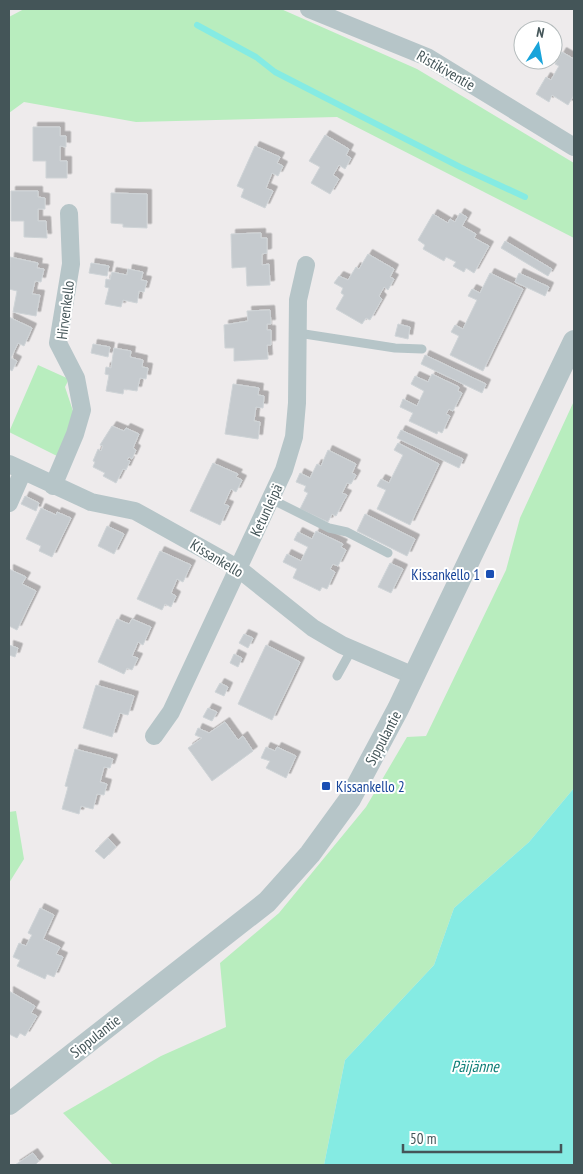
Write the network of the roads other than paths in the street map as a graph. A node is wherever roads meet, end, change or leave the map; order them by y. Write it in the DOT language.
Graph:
graph roads {
  1 [pos="309,9"];
  2 [pos="574,147"];
  3 [pos="69,214"];
  4 [pos="306,265"];
  5 [pos="298,333"];
  6 [pos="574,341"];
  7 [pos="422,349"];
  8 [pos="16,467"];
  9 [pos="53,486"];
  10 [pos="271,499"];
  11 [pos="9,503"];
  12 [pos="388,553"];
  13 [pos="239,569"];
  14 [pos="352,649"];
  15 [pos="337,676"];
  16 [pos="414,676"];
  17 [pos="154,736"];
  18 [pos="9,1104"];
  1 -- 2 [label="street, Ristikiventie"];
  3 -- 9 [label="street, Hirvenkello"];
  4 -- 5 [label="street, Ketunleipä"];
  5 -- 7 [label="lane"];
  5 -- 10 [label="street, Ketunleipä"];
  6 -- 16 [label="street, Sippulantie"];
  8 -- 9 [label="street, Kissankello"];
  8 -- 11 [label="street"];
  9 -- 13 [label="street, Kissankello"];
  10 -- 12 [label="lane"];
  10 -- 13 [label="street, Ketunleipä"];
  13 -- 14 [label="street, Kissankello"];
  13 -- 17 [label="street, Ketunleipä"];
  14 -- 15 [label="lane"];
  14 -- 16 [label="street, Kissankello"];
  16 -- 18 [label="street, Sippulantie"];
}
